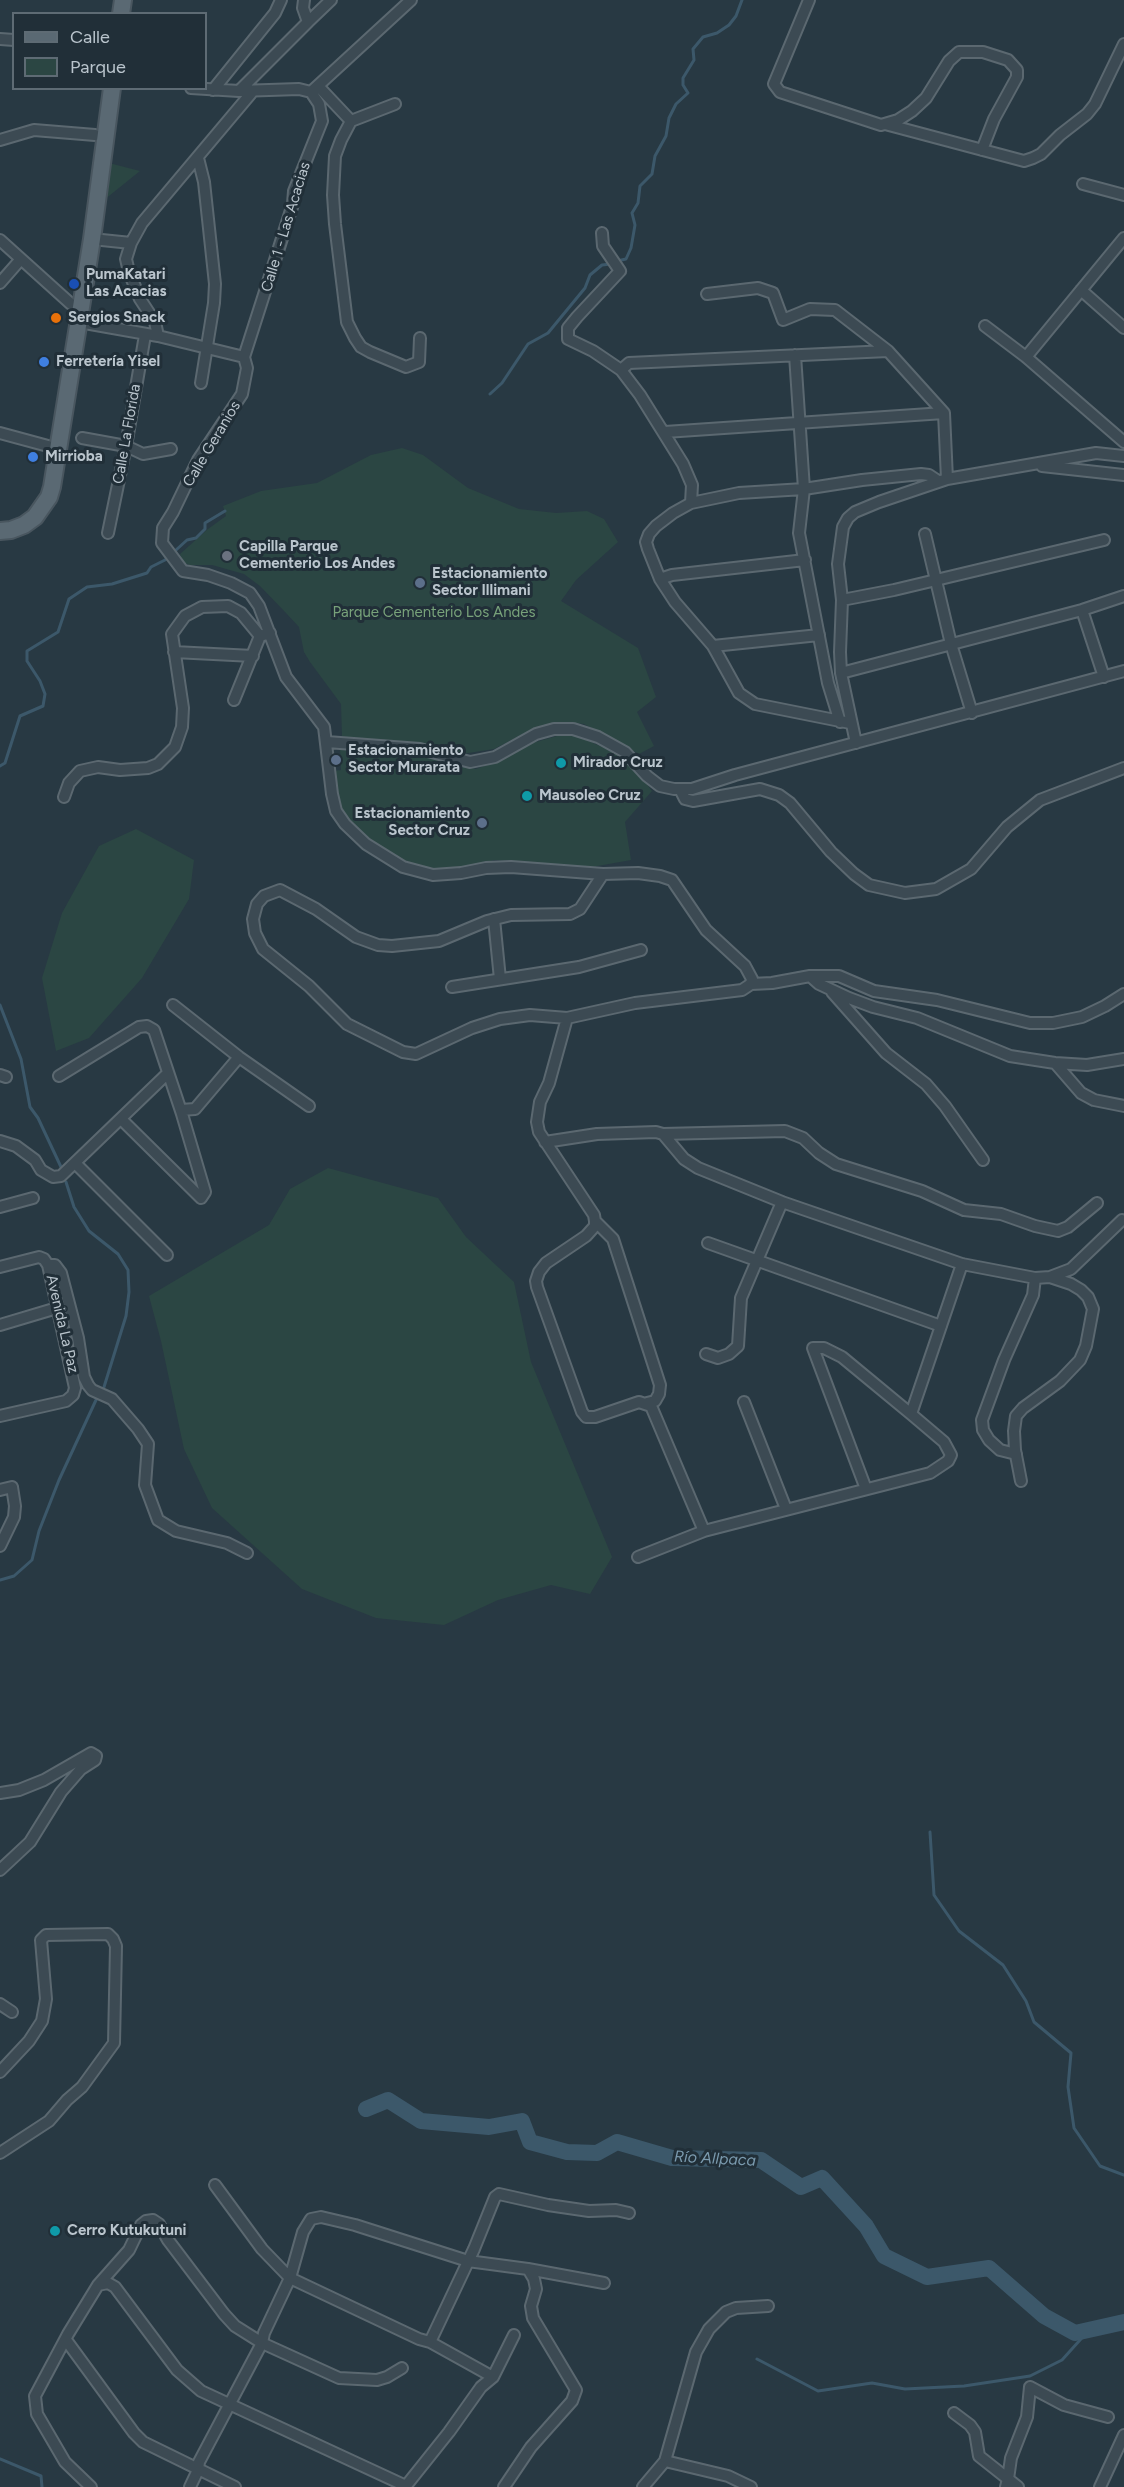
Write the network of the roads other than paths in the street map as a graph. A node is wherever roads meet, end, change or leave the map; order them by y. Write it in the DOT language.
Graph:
graph roads {
  1 [pos="281,0"];
  2 [pos="304,0"];
  3 [pos="331,0"];
  4 [pos="411,0"];
  5 [pos="809,0"];
  6 [pos="308,22"];
  7 [pos="1124,44"];
  8 [pos="207,89"];
  9 [pos="315,89"];
  10 [pos="101,90"];
  11 [pos="112,90"];
  12 [pos="213,90"];
  13 [pos="239,91"];
  14 [pos="253,91"];
  15 [pos="395,104"];
  16 [pos="351,121"];
  17 [pos="884,124"];
  18 [pos="100,136"];
  19 [pos="0,140"];
  20 [pos="982,150"];
  21 [pos="198,158"];
  22 [pos="1083,184"];
  23 [pos="1124,195"];
  24 [pos="602,233"];
  25 [pos="87,238"];
  26 [pos="1124,238"];
  27 [pos="0,240"];
  28 [pos="131,243"];
  29 [pos="21,259"];
  30 [pos="0,283"];
  31 [pos="1081,290"];
  32 [pos="707,294"];
  33 [pos="75,313"];
  34 [pos="985,326"];
  35 [pos="1124,328"];
  36 [pos="145,334"];
  37 [pos="158,336"];
  38 [pos="420,338"];
  39 [pos="207,347"];
  40 [pos="888,351"];
  41 [pos="795,355"];
  42 [pos="244,357"];
  43 [pos="1026,357"];
  44 [pos="621,370"];
  45 [pos="201,383"];
  46 [pos="944,413"];
  47 [pos="801,422"];
  48 [pos="665,432"];
  49 [pos="0,433"];
  50 [pos="82,438"];
  51 [pos="1124,442"];
  52 [pos="126,446"];
  53 [pos="53,447"];
  54 [pos="171,449"];
  55 [pos="1124,456"];
  56 [pos="1027,464"];
  57 [pos="1124,475"];
  58 [pos="942,480"];
  59 [pos="804,489"];
  60 [pos="691,502"];
  61 [pos="0,520"];
  62 [pos="0,531"];
  63 [pos="108,532"];
  64 [pos="925,534"];
  65 [pos="1104,540"];
  66 [pos="805,560"];
  67 [pos="660,579"];
  68 [pos="935,580"];
  69 [pos="1124,596"];
  70 [pos="842,600"];
  71 [pos="1082,610"];
  72 [pos="265,634"];
  73 [pos="819,635"];
  74 [pos="951,644"];
  75 [pos="713,646"];
  76 [pos="174,652"];
  77 [pos="253,656"];
  78 [pos="1124,671"];
  79 [pos="841,673"];
  80 [pos="1104,677"];
  81 [pos="234,700"];
  82 [pos="972,713"];
  83 [pos="845,722"];
  84 [pos="327,741"];
  85 [pos="856,743"];
  86 [pos="1124,768"];
  87 [pos="680,789"];
  88 [pos="64,797"];
  89 [pos="603,874"];
  90 [pos="494,919"];
  91 [pos="641,950"];
  92 [pos="810,976"];
  93 [pos="500,979"];
  94 [pos="751,984"];
  95 [pos="452,987"];
  96 [pos="829,990"];
  97 [pos="1124,994"];
  98 [pos="173,1005"];
  99 [pos="567,1018"];
  100 [pos="239,1057"];
  101 [pos="1124,1059"];
  102 [pos="1055,1063"];
  103 [pos="168,1073"];
  104 [pos="59,1076"];
  105 [pos="1124,1106"];
  106 [pos="309,1107"];
  107 [pos="181,1110"];
  108 [pos="121,1119"];
  109 [pos="663,1134"];
  110 [pos="0,1141"];
  111 [pos="544,1142"];
  112 [pos="983,1160"];
  113 [pos="75,1163"];
  114 [pos="33,1198"];
  115 [pos="783,1202"];
  116 [pos="1097,1203"];
  117 [pos="0,1207"];
  118 [pos="1122,1220"];
  119 [pos="595,1221"];
  120 [pos="708,1243"];
  121 [pos="167,1255"];
  122 [pos="758,1261"];
  123 [pos="48,1264"];
  124 [pos="962,1264"];
  125 [pos="0,1267"];
  126 [pos="1050,1277"];
  127 [pos="1035,1278"];
  128 [pos="57,1308"];
  129 [pos="0,1325"];
  130 [pos="941,1326"];
  131 [pos="706,1354"];
  132 [pos="744,1402"];
  133 [pos="647,1403"];
  134 [pos="911,1414"];
  135 [pos="0,1416"];
  136 [pos="1016,1454"];
  137 [pos="1021,1481"];
  138 [pos="866,1489"];
  139 [pos="0,1490"];
  140 [pos="786,1509"];
  141 [pos="704,1531"];
  142 [pos="0,1546"];
  143 [pos="247,1553"];
  144 [pos="638,1557"];
  145 [pos="0,1792"];
  146 [pos="0,1870"];
  147 [pos="0,2004"];
  148 [pos="12,2013"];
  149 [pos="0,2072"];
  150 [pos="0,2153"];
  151 [pos="215,2186"];
  152 [pos="629,2213"];
  153 [pos="468,2261"];
  154 [pos="528,2269"];
  155 [pos="290,2278"];
  156 [pos="604,2283"];
  157 [pos="98,2285"];
  158 [pos="768,2306"];
  159 [pos="514,2336"];
  160 [pos="66,2340"];
  161 [pos="430,2342"];
  162 [pos="262,2343"];
  163 [pos="402,2368"];
  164 [pos="493,2377"];
  165 [pos="229,2405"];
  166 [pos="954,2413"];
  167 [pos="1107,2417"];
  168 [pos="1124,2435"];
  169 [pos="665,2462"];
  170 [pos="198,2470"];
  171 [pos="1007,2483"];
  172 [pos="405,2486"];
  173 [pos="91,2487"];
  174 [pos="190,2487"];
  175 [pos="235,2487"];
  176 [pos="504,2487"];
  177 [pos="644,2487"];
  178 [pos="751,2487"];
  179 [pos="1018,2487"];
  180 [pos="1100,2487"];
  1 -- 12 [label="street"];
  2 -- 6 [label="street"];
  3 -- 6 [label="street"];
  4 -- 9 [label="street"];
  5 -- 17 [label="street"];
  6 -- 13 [label="street"];
  7 -- 20 [label="street"];
  8 -- 12 [label="street"];
  9 -- 14 [label="street"];
  9 -- 16 [label="street"];
  9 -- 42 [label="street, Calle 1 - Las Acacias"];
  10 -- 18 [label="main road"];
  11 -- 18 [label="main road"];
  12 -- 13 [label="street"];
  13 -- 14 [label="street"];
  14 -- 21 [label="street"];
  15 -- 16 [label="street"];
  16 -- 38 [label="street"];
  17 -- 20 [label="street"];
  17 -- 20 [label="street"];
  18 -- 19 [label="street"];
  18 -- 25 [label="main road"];
  21 -- 28 [label="street"];
  21 -- 39 [label="street"];
  22 -- 23 [label="street"];
  24 -- 44 [label="street"];
  25 -- 28 [label="street"];
  25 -- 33 [label="main road"];
  26 -- 31 [label="street"];
  27 -- 29 [label="street"];
  28 -- 37 [label="street"];
  29 -- 30 [label="street"];
  29 -- 33 [label="street"];
  31 -- 35 [label="street"];
  31 -- 43 [label="street"];
  32 -- 40 [label="street"];
  33 -- 36 [label="street"];
  33 -- 53 [label="main road"];
  34 -- 43 [label="street"];
  36 -- 37 [label="street"];
  36 -- 52 [label="street, Calle La Florida"];
  37 -- 39 [label="street"];
  39 -- 42 [label="street"];
  39 -- 45 [label="street"];
  40 -- 41 [label="street"];
  40 -- 46 [label="street"];
  41 -- 44 [label="street"];
  41 -- 47 [label="street"];
  42 -- 72 [label="street, Calle Geranios"];
  43 -- 51 [label="street"];
  44 -- 48 [label="street"];
  46 -- 47 [label="street"];
  46 -- 58 [label="street"];
  47 -- 48 [label="street"];
  47 -- 59 [label="street"];
  48 -- 60 [label="street"];
  49 -- 53 [label="street"];
  50 -- 52 [label="street"];
  52 -- 54 [label="street"];
  52 -- 63 [label="street, Calle La Florida"];
  53 -- 61 [label="main road"];
  53 -- 62 [label="main road"];
  55 -- 56 [label="street"];
  56 -- 57 [label="street"];
  56 -- 58 [label="street"];
  58 -- 59 [label="street"];
  58 -- 70 [label="street"];
  59 -- 60 [label="street"];
  59 -- 66 [label="street"];
  60 -- 67 [label="street"];
  64 -- 68 [label="street"];
  65 -- 68 [label="street"];
  66 -- 67 [label="street"];
  66 -- 73 [label="street"];
  67 -- 75 [label="street"];
  68 -- 70 [label="street"];
  68 -- 74 [label="street"];
  69 -- 71 [label="street"];
  70 -- 79 [label="street"];
  71 -- 74 [label="street"];
  71 -- 80 [label="street"];
  72 -- 76 [label="street"];
  72 -- 77 [label="street"];
  72 -- 84 [label="street"];
  73 -- 75 [label="street"];
  73 -- 83 [label="street"];
  74 -- 79 [label="street"];
  74 -- 82 [label="street"];
  75 -- 83 [label="street"];
  76 -- 77 [label="street"];
  76 -- 88 [label="street"];
  77 -- 81 [label="street"];
  78 -- 80 [label="street"];
  79 -- 83 [label="street"];
  80 -- 82 [label="street"];
  82 -- 85 [label="street"];
  83 -- 85 [label="street"];
  84 -- 87 [label="street"];
  84 -- 89 [label="street"];
  85 -- 87 [label="street"];
  86 -- 87 [label="street"];
  89 -- 90 [label="street"];
  89 -- 94 [label="street"];
  90 -- 93 [label="street"];
  90 -- 99 [label="street"];
  91 -- 93 [label="street"];
  92 -- 94 [label="street"];
  92 -- 96 [label="street"];
  92 -- 97 [label="street"];
  93 -- 95 [label="street"];
  94 -- 99 [label="street"];
  96 -- 102 [label="street"];
  96 -- 112 [label="street"];
  98 -- 100 [label="street"];
  99 -- 111 [label="street"];
  100 -- 106 [label="street"];
  100 -- 107 [label="street"];
  101 -- 102 [label="street"];
  102 -- 105 [label="street"];
  103 -- 104 [label="street"];
  103 -- 107 [label="street"];
  103 -- 108 [label="street"];
  107 -- 108 [label="street"];
  108 -- 113 [label="street"];
  109 -- 111 [label="street"];
  109 -- 115 [label="street"];
  109 -- 116 [label="street"];
  110 -- 113 [label="street"];
  111 -- 119 [label="street"];
  113 -- 121 [label="street"];
  114 -- 117 [label="street"];
  115 -- 122 [label="street"];
  115 -- 124 [label="street"];
  118 -- 126 [label="street"];
  119 -- 133 [label="street"];
  119 -- 133 [label="street"];
  120 -- 122 [label="street"];
  122 -- 130 [label="street"];
  122 -- 131 [label="street"];
  123 -- 125 [label="street, Avenida La Paz"];
  123 -- 128 [label="street, Avenida La Paz"];
  123 -- 143 [label="street"];
  124 -- 127 [label="street"];
  124 -- 130 [label="street"];
  126 -- 127 [label="street"];
  126 -- 136 [label="street"];
  127 -- 136 [label="street"];
  128 -- 129 [label="street"];
  128 -- 135 [label="street, Avenida La Paz"];
  130 -- 134 [label="street"];
  132 -- 140 [label="street"];
  133 -- 141 [label="street"];
  134 -- 138 [label="street"];
  134 -- 138 [label="street"];
  136 -- 137 [label="street"];
  138 -- 140 [label="street"];
  139 -- 142 [label="street"];
  140 -- 141 [label="street"];
  141 -- 144 [label="street"];
  145 -- 146 [label="street"];
  147 -- 148 [label="street"];
  149 -- 150 [label="street"];
  151 -- 155 [label="street"];
  152 -- 153 [label="street"];
  153 -- 154 [label="street"];
  153 -- 155 [label="street"];
  153 -- 161 [label="street"];
  154 -- 156 [label="street"];
  154 -- 176 [label="street"];
  155 -- 161 [label="street"];
  155 -- 162 [label="street"];
  157 -- 160 [label="street"];
  157 -- 162 [label="street"];
  157 -- 165 [label="street"];
  158 -- 169 [label="street"];
  159 -- 164 [label="street"];
  160 -- 170 [label="street"];
  160 -- 173 [label="street"];
  161 -- 164 [label="street"];
  162 -- 163 [label="street"];
  162 -- 165 [label="street"];
  164 -- 172 [label="street"];
  165 -- 170 [label="street"];
  165 -- 172 [label="street"];
  166 -- 171 [label="street"];
  167 -- 171 [label="street"];
  168 -- 180 [label="street"];
  169 -- 177 [label="street"];
  169 -- 178 [label="street"];
  170 -- 174 [label="street"];
  170 -- 175 [label="street"];
  171 -- 179 [label="street"];
}
